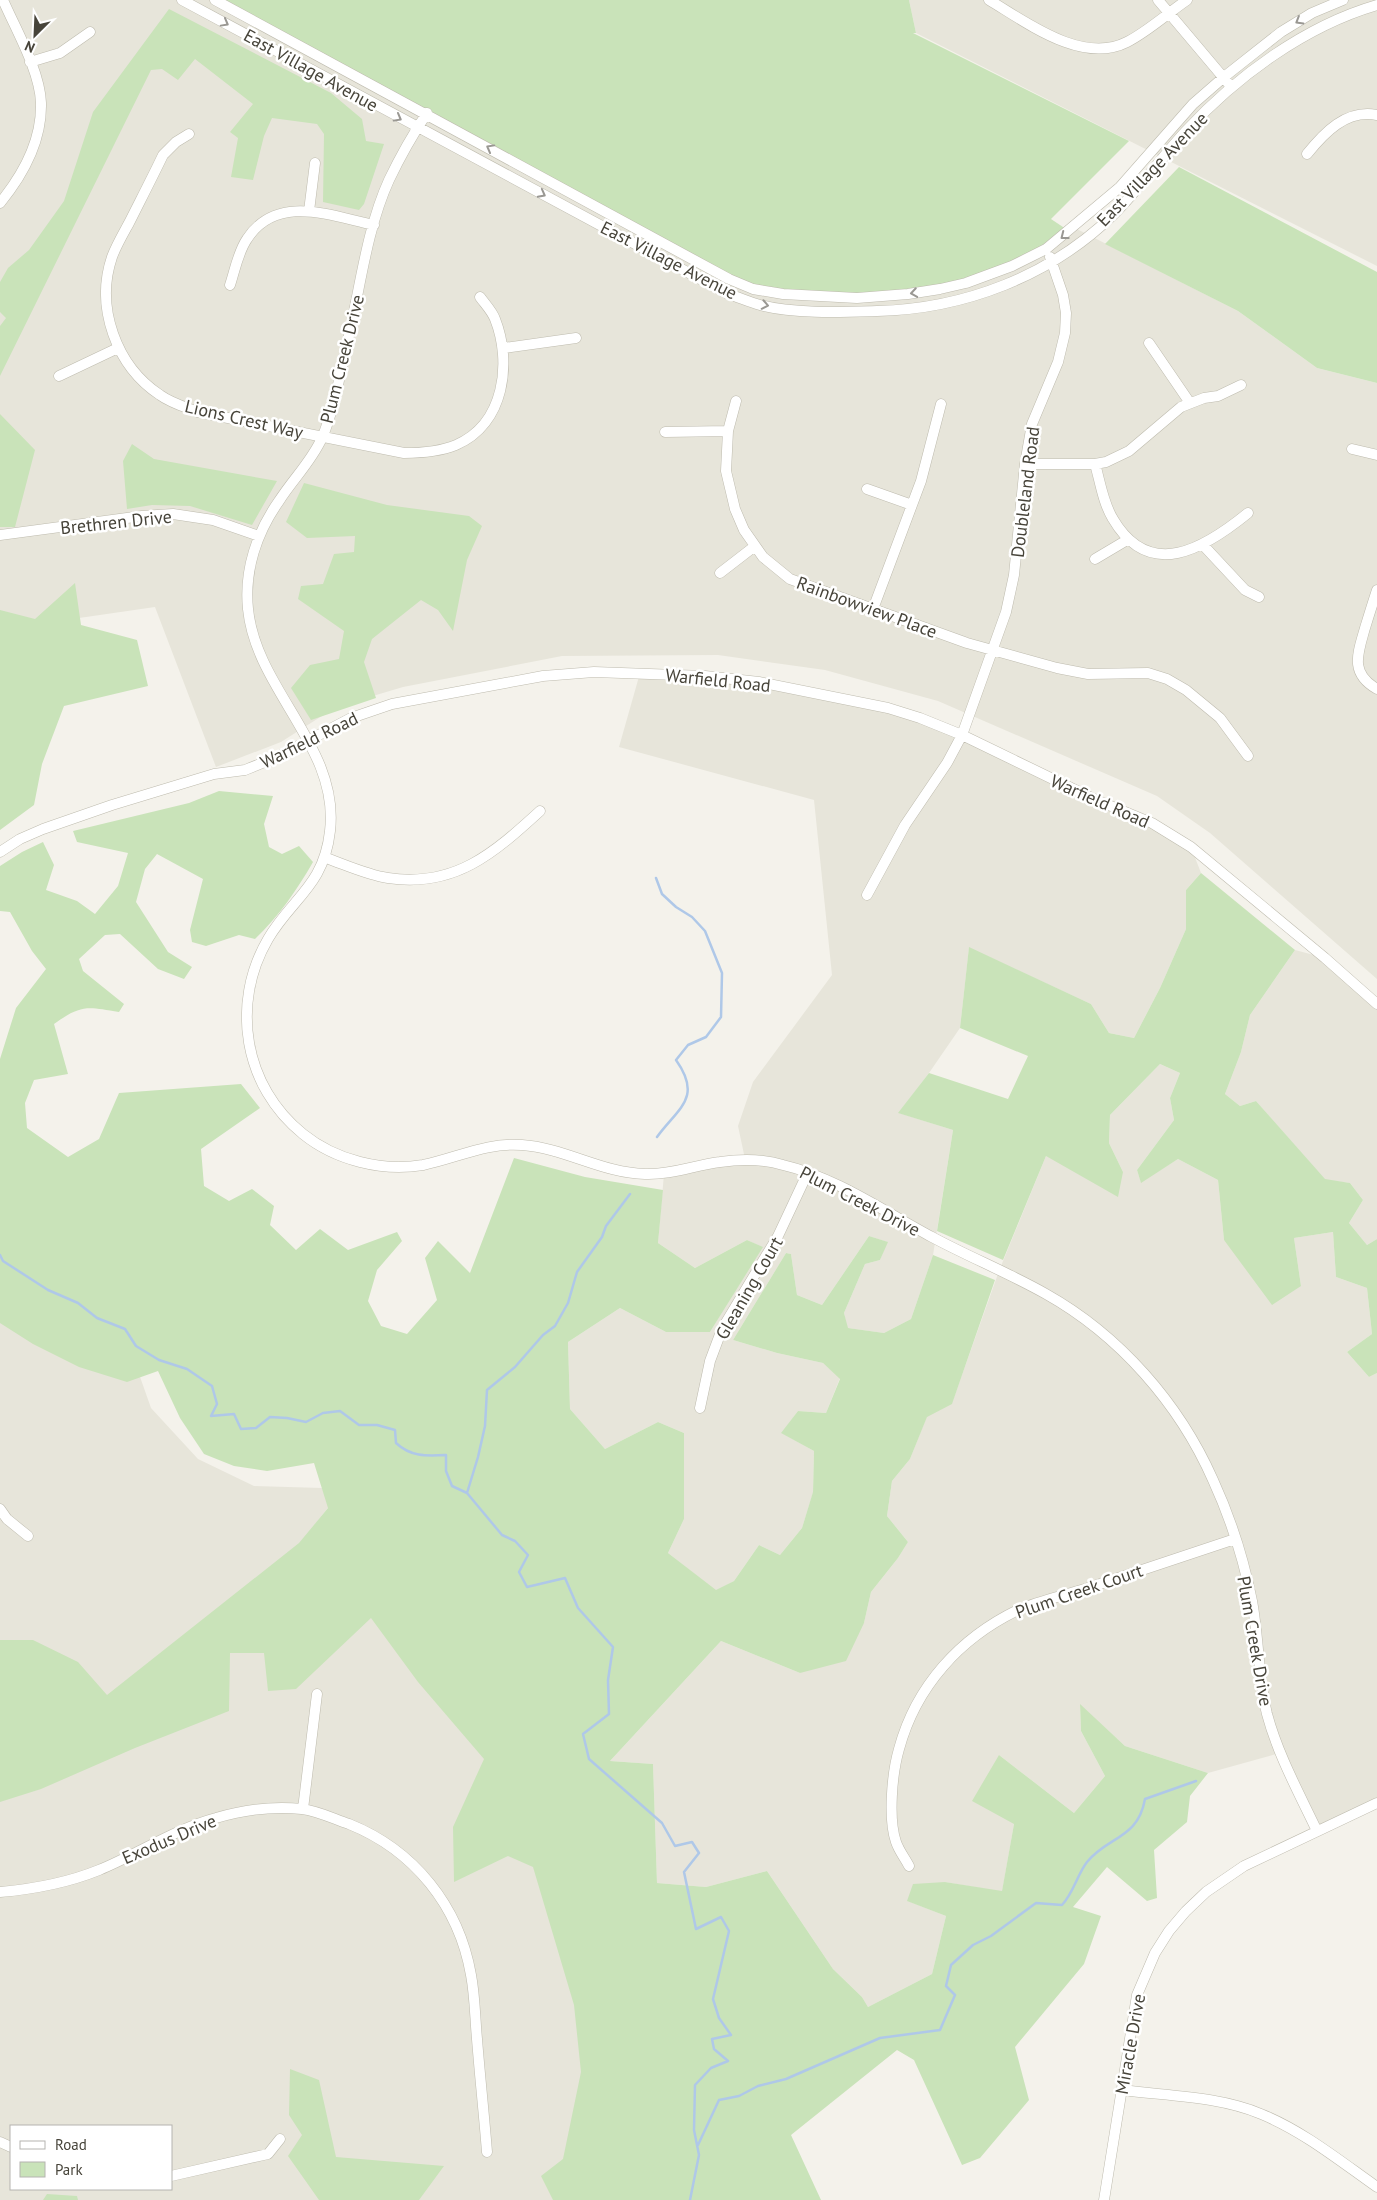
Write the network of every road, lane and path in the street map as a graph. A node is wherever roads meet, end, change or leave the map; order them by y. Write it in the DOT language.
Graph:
graph roads {
  1 [pos="3,0"];
  2 [pos="182,0"];
  3 [pos="215,0"];
  4 [pos="988,0"];
  5 [pos="1158,0"];
  6 [pos="1187,0"];
  7 [pos="1343,0"];
  8 [pos="1377,5"];
  9 [pos="1168,13"];
  10 [pos="90,32"];
  11 [pos="30,62"];
  12 [pos="1224,77"];
  13 [pos="1232,88"];
  14 [pos="427,113"];
  15 [pos="1377,115"];
  16 [pos="417,128"];
  17 [pos="189,134"];
  18 [pos="1307,154"];
  19 [pos="315,163"];
  20 [pos="2,197"];
  21 [pos="309,211"];
  22 [pos="374,226"];
  23 [pos="1046,250"];
  24 [pos="1052,261"];
  25 [pos="230,285"];
  26 [pos="480,297"];
  27 [pos="576,338"];
  28 [pos="1148,343"];
  29 [pos="118,348"];
  30 [pos="504,348"];
  31 [pos="59,376"];
  32 [pos="1241,385"];
  33 [pos="736,401"];
  34 [pos="1190,403"];
  35 [pos="941,404"];
  36 [pos="665,432"];
  37 [pos="728,432"];
  38 [pos="322,437"];
  39 [pos="1352,449"];
  40 [pos="1377,455"];
  41 [pos="1025,464"];
  42 [pos="1095,464"];
  43 [pos="866,489"];
  44 [pos="912,505"];
  45 [pos="1248,512"];
  46 [pos="0,535"];
  47 [pos="259,536"];
  48 [pos="1127,540"];
  49 [pos="1203,545"];
  50 [pos="755,546"];
  51 [pos="1095,558"];
  52 [pos="720,573"];
  53 [pos="1377,590"];
  54 [pos="1259,597"];
  55 [pos="872,609"];
  56 [pos="993,650"];
  57 [pos="1377,689"];
  58 [pos="962,735"];
  59 [pos="307,741"];
  60 [pos="1248,756"];
  61 [pos="540,811"];
  62 [pos="0,852"];
  63 [pos="326,858"];
  64 [pos="868,895"];
  65 [pos="1377,1004"];
  66 [pos="808,1172"];
  67 [pos="700,1408"];
  68 [pos="0,1509"];
  69 [pos="28,1536"];
  70 [pos="1235,1539"];
  71 [pos="317,1694"];
  72 [pos="1377,1803"];
  73 [pos="303,1809"];
  74 [pos="1317,1832"];
  75 [pos="909,1866"];
  76 [pos="0,1892"];
  77 [pos="1122,2090"];
  78 [pos="280,2139"];
  79 [pos="487,2152"];
  80 [pos="172,2176"];
  81 [pos="1377,2187"];
  82 [pos="1104,2200"];
  1 -- 11 [label="street"];
  2 -- 16 [label="street, East Village Avenue, one-way"];
  3 -- 14 [label="street, East Village Avenue"];
  4 -- 9 [label="street"];
  5 -- 9 [label="street"];
  6 -- 9 [label="street"];
  7 -- 12 [label="street, East Village Avenue, one-way"];
  8 -- 13 [label="street, East Village Avenue"];
  9 -- 12 [label="street"];
  10 -- 11 [label="street"];
  11 -- 20 [label="street"];
  12 -- 13 [label="street"];
  12 -- 23 [label="street, East Village Avenue, one-way"];
  13 -- 24 [label="street, East Village Avenue"];
  14 -- 16 [label="street, Plum Creek Drive"];
  23 -- 14 [label="street, East Village Avenue, one-way"];
  15 -- 18 [label="street"];
  16 -- 22 [label="street, Plum Creek Drive"];
  16 -- 24 [label="street, East Village Avenue, one-way"];
  17 -- 29 [label="street, Lions Crest Way"];
  19 -- 21 [label="street"];
  21 -- 22 [label="street"];
  21 -- 25 [label="street"];
  22 -- 38 [label="street, Plum Creek Drive"];
  23 -- 24 [label="street, Doubleland Road"];
  24 -- 41 [label="street, Doubleland Road"];
  26 -- 30 [label="street, Lions Crest Way"];
  27 -- 30 [label="street"];
  28 -- 34 [label="street"];
  29 -- 31 [label="street"];
  29 -- 38 [label="street, Lions Crest Way"];
  30 -- 38 [label="street, Lions Crest Way"];
  32 -- 34 [label="street"];
  33 -- 37 [label="street, Rainbowview Place"];
  34 -- 42 [label="street"];
  35 -- 44 [label="street"];
  36 -- 37 [label="street"];
  37 -- 50 [label="street, Rainbowview Place"];
  38 -- 47 [label="street, Plum Creek Drive"];
  39 -- 40 [label="street"];
  41 -- 42 [label="street"];
  41 -- 56 [label="street, Doubleland Road"];
  42 -- 48 [label="street"];
  43 -- 44 [label="street"];
  44 -- 55 [label="street"];
  45 -- 49 [label="street"];
  46 -- 47 [label="street, Brethren Drive"];
  47 -- 59 [label="street, Plum Creek Drive"];
  48 -- 49 [label="street"];
  48 -- 51 [label="street"];
  49 -- 54 [label="street"];
  50 -- 52 [label="street"];
  50 -- 55 [label="street, Rainbowview Place"];
  53 -- 57 [label="street"];
  55 -- 56 [label="street, Rainbowview Place"];
  56 -- 58 [label="street, Doubleland Road"];
  56 -- 60 [label="street, Rainbowview Place"];
  58 -- 59 [label="street, Warfield Road"];
  58 -- 64 [label="street, Doubleland Road"];
  58 -- 65 [label="street, Warfield Road"];
  59 -- 62 [label="street, Warfield Road"];
  59 -- 63 [label="street, Plum Creek Drive"];
  61 -- 63 [label="street"];
  63 -- 66 [label="street, Plum Creek Drive"];
  66 -- 67 [label="street, Gleaning Court"];
  66 -- 70 [label="street, Plum Creek Drive"];
  68 -- 69 [label="street"];
  70 -- 74 [label="street, Plum Creek Drive"];
  70 -- 75 [label="street, Plum Creek Court"];
  71 -- 73 [label="street"];
  72 -- 74 [label="street, Miracle Drive"];
  73 -- 76 [label="street, Exodus Drive"];
  73 -- 79 [label="street, Exodus Drive"];
  74 -- 77 [label="street, Miracle Drive"];
  77 -- 81 [label="street"];
  77 -- 82 [label="street, Miracle Drive"];
  78 -- 80 [label="street"];
}
